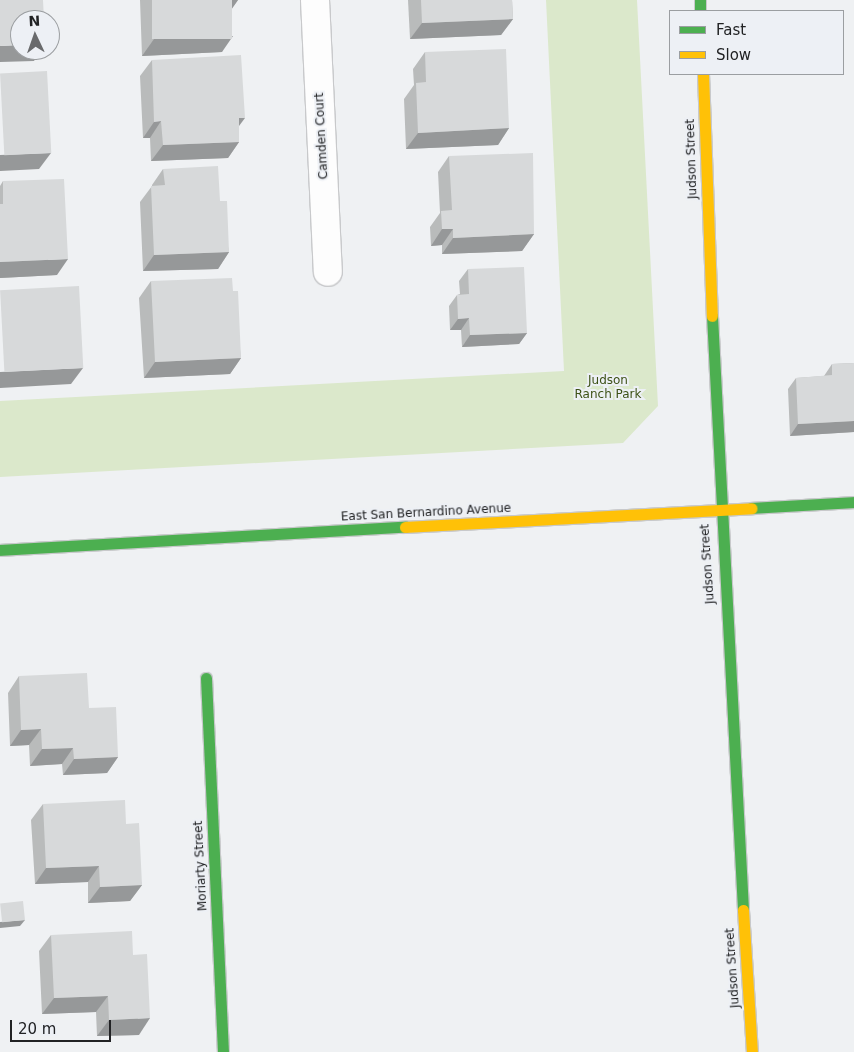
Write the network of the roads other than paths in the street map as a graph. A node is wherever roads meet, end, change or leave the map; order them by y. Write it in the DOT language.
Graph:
graph roads {
  1 [pos="315,0"];
  2 [pos="702,75"];
  3 [pos="328,272"];
  4 [pos="854,502"];
  5 [pos="719,510"];
  6 [pos="0,550"];
  7 [pos="206,678"];
  8 [pos="223,1052"];
  9 [pos="752,1052"];
  1 -- 3 [label="street, Camden Court"];
  2 -- 5 [label="street, Judson Street"];
  4 -- 5 [label="street, East San Bernardino Avenue"];
  5 -- 6 [label="street, East San Bernardino Avenue"];
  5 -- 9 [label="street, Judson Street"];
  7 -- 8 [label="street, Moriarty Street"];
}
